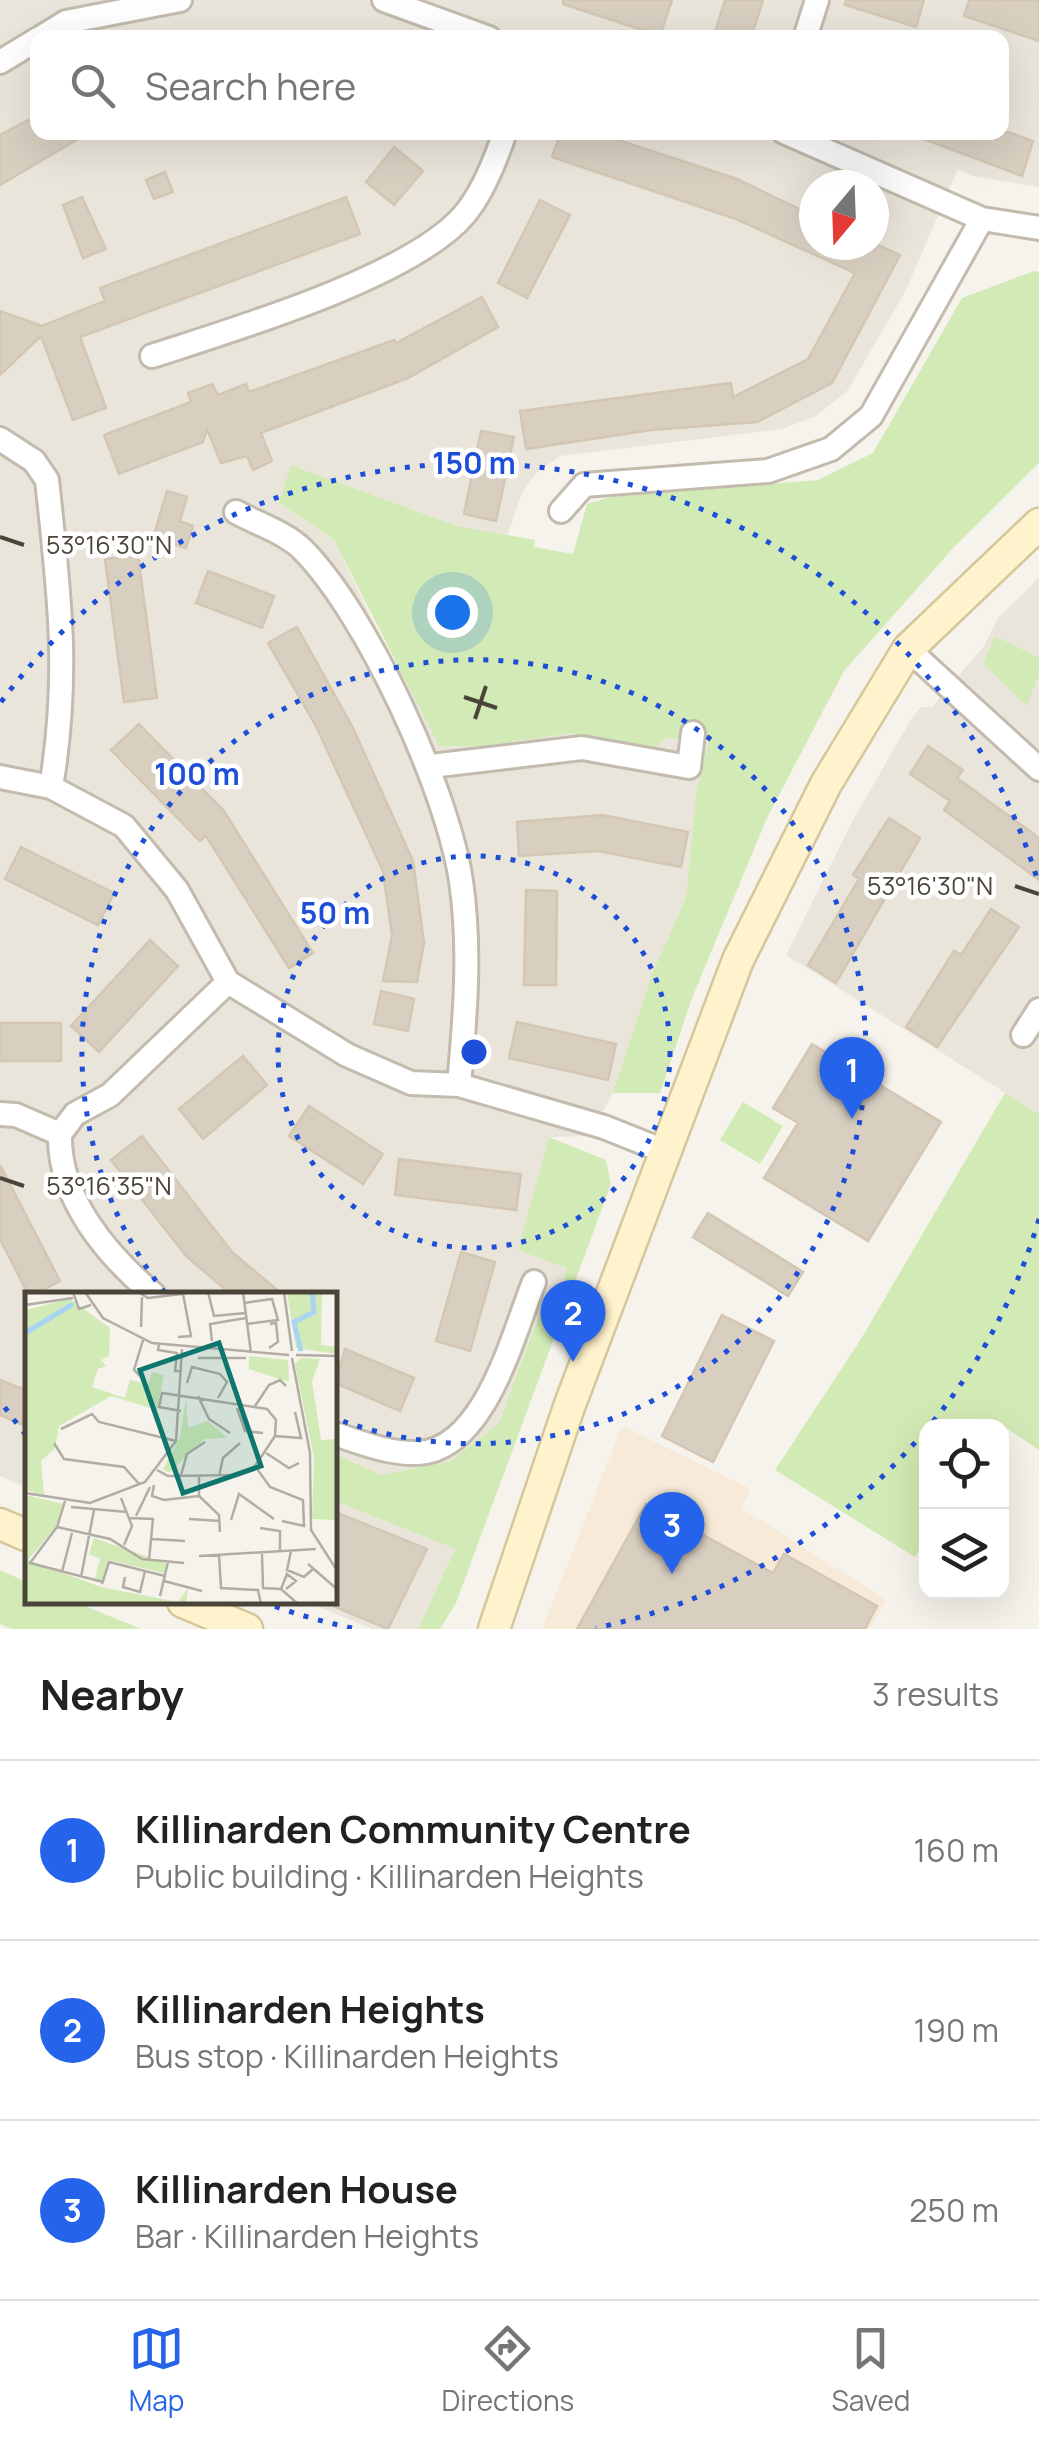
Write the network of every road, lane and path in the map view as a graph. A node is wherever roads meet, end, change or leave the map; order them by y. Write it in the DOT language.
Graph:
graph roads {
  1 [pos="180,0"];
  2 [pos="384,0"];
  3 [pos="818,0"];
  4 [pos="66,11"];
  5 [pos="47,30"];
  6 [pos="467,30"];
  7 [pos="809,30"];
  8 [pos="30,44"];
  9 [pos="0,62"];
  10 [pos="502,140"];
  11 [pos="802,140"];
  12 [pos="982,219"];
  13 [pos="1039,228"];
  14 [pos="152,356"];
  15 [pos="0,439"];
  16 [pos="560,511"];
  17 [pos="236,512"];
  18 [pos="1039,524"];
  19 [pos="908,650"];
  20 [pos="694,734"];
  21 [pos="431,766"];
  22 [pos="1039,769"];
  23 [pos="0,778"];
  24 [pos="51,786"];
  25 [pos="228,982"];
  26 [pos="1039,1010"];
  27 [pos="1023,1035"];
  28 [pos="459,1086"];
  29 [pos="0,1114"];
  30 [pos="60,1134"];
  31 [pos="664,1152"];
  32 [pos="534,1282"];
  33 [pos="151,1292"];
  34 [pos="338,1435"];
  35 [pos="0,1524"];
  36 [pos="25,1535"];
  37 [pos="189,1604"];
  38 [pos="247,1629"];
  39 [pos="494,1629"];
  1 -- 4 [label="street"];
  2 -- 6 [label="street"];
  3 -- 7 [label="street"];
  4 -- 5 [label="street"];
  8 -- 9 [label="street"];
  10 -- 14 [label="street"];
  11 -- 12 [label="street"];
  12 -- 13 [label="street"];
  12 -- 16 [label="street"];
  15 -- 24 [label="street"];
  17 -- 21 [label="street"];
  18 -- 19 [label="street"];
  19 -- 22 [label="street"];
  19 -- 31 [label="street"];
  20 -- 21 [label="street"];
  21 -- 28 [label="street"];
  23 -- 24 [label="street"];
  24 -- 25 [label="street"];
  25 -- 28 [label="street"];
  25 -- 30 [label="street"];
  26 -- 27 [label="street"];
  28 -- 31 [label="street"];
  29 -- 30 [label="street"];
  30 -- 33 [label="street"];
  31 -- 39 [label="street"];
  32 -- 34 [label="street"];
  35 -- 36 [label="street"];
  37 -- 38 [label="street"];
}
